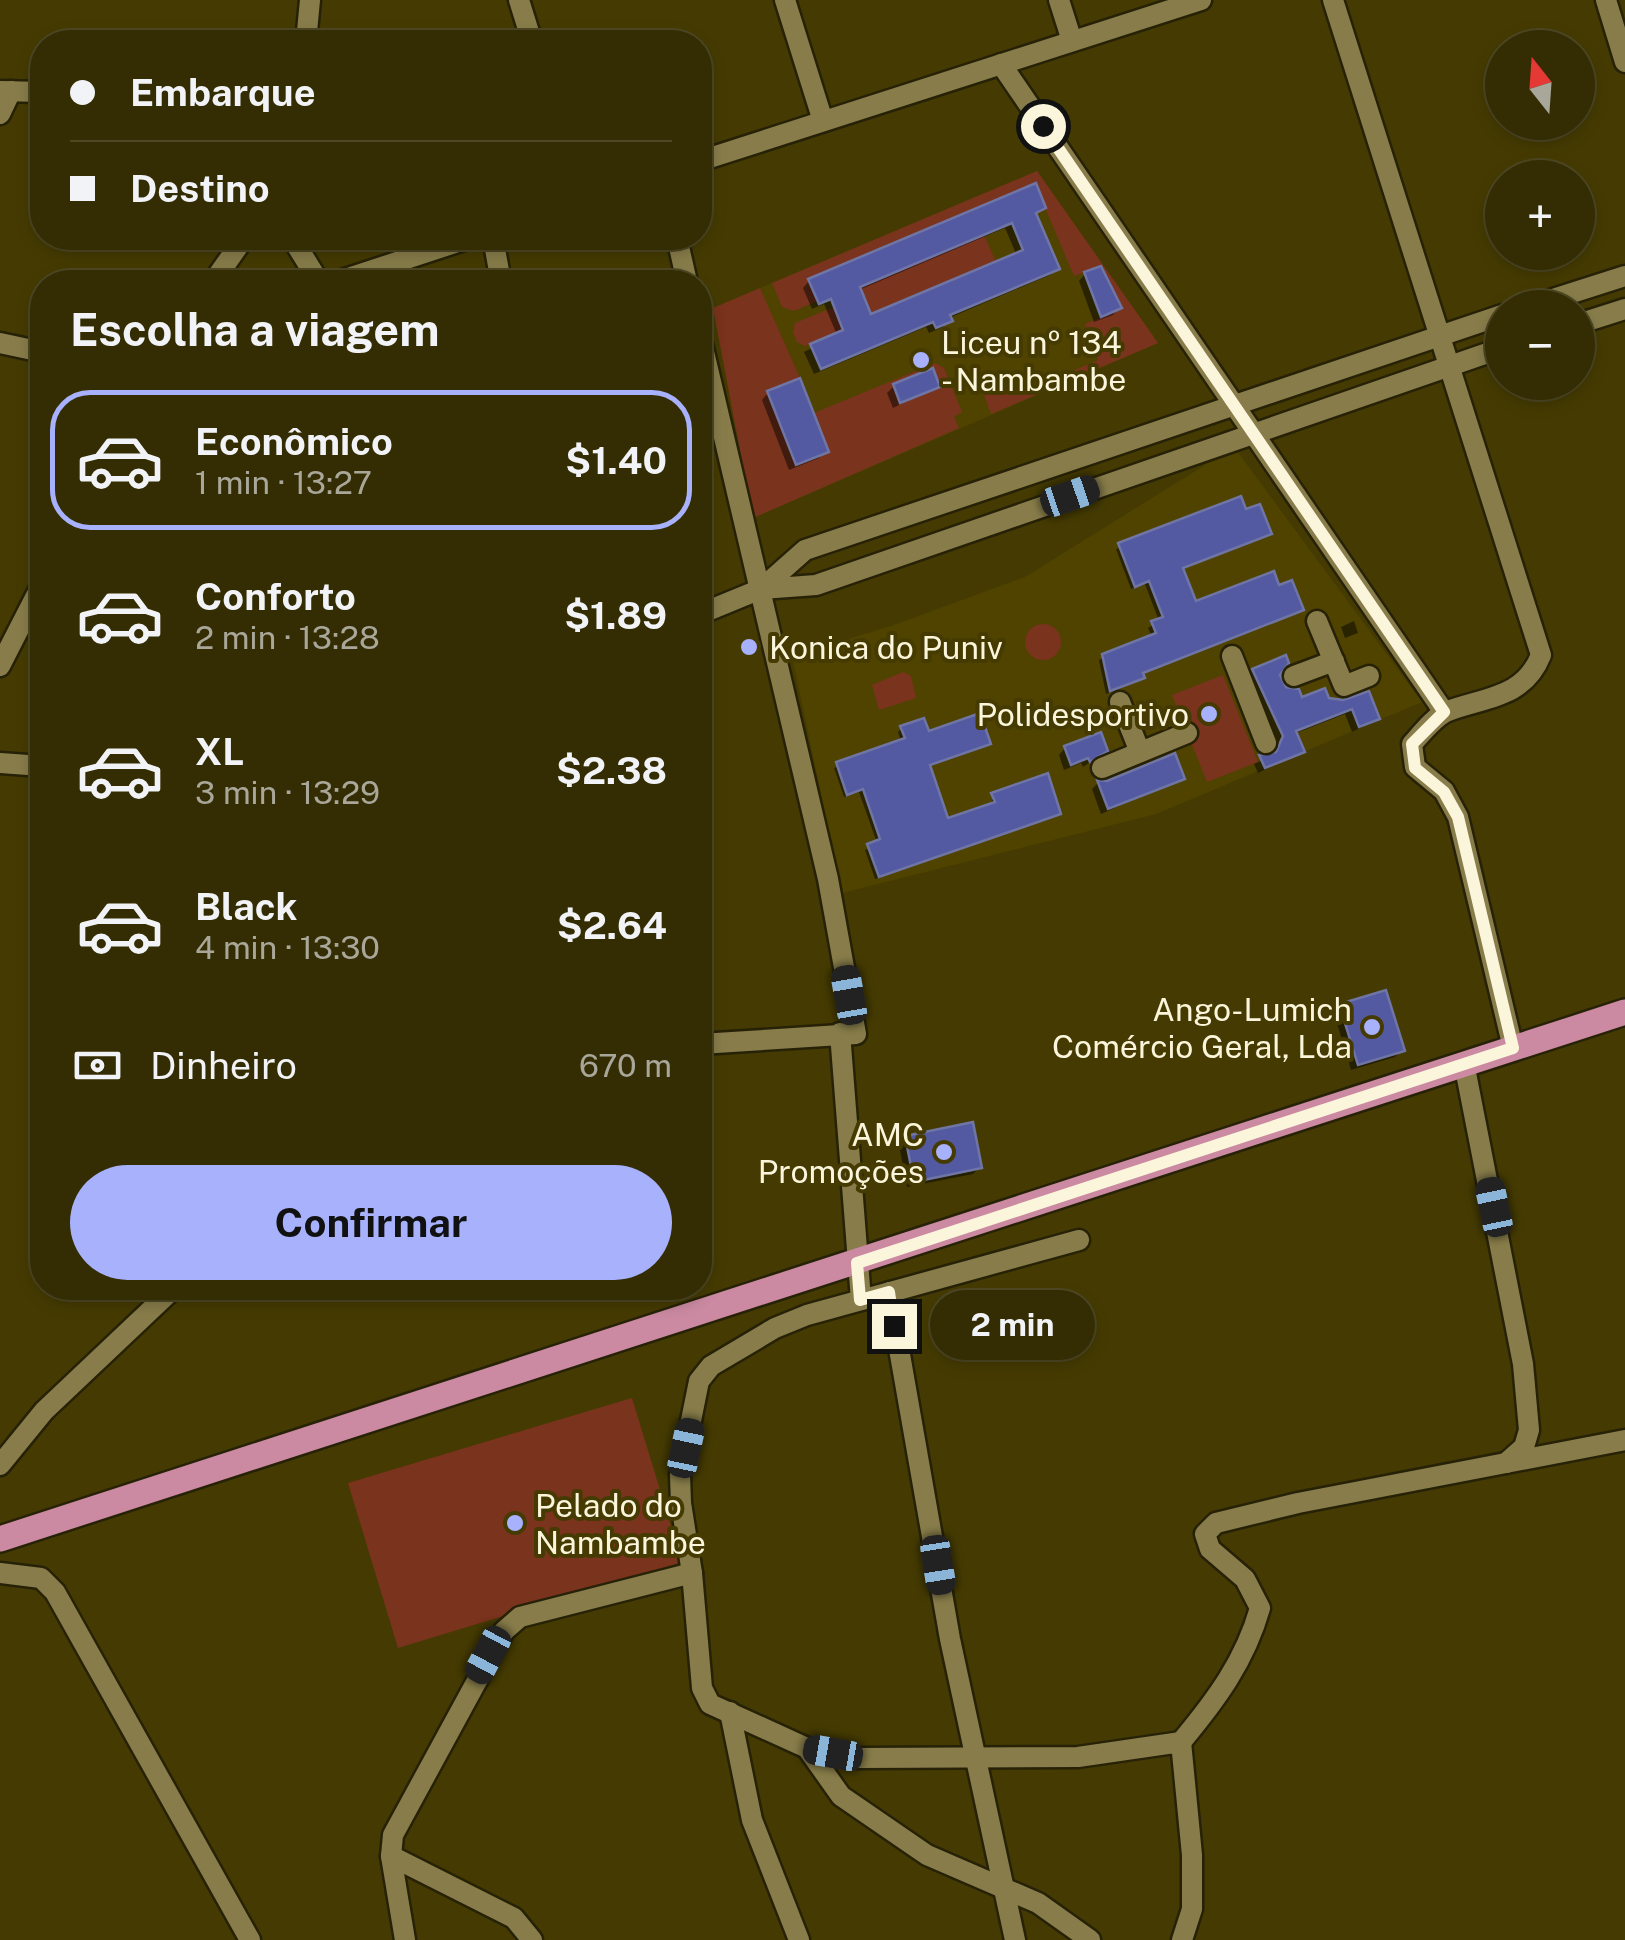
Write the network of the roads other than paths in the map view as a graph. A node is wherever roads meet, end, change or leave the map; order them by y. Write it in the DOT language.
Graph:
graph roads {
  1 [pos="310,0"];
  2 [pos="519,0"];
  3 [pos="786,0"];
  4 [pos="1060,0"];
  5 [pos="1202,0"];
  6 [pos="1332,0"];
  7 [pos="1606,0"];
  8 [pos="307,30"];
  9 [pos="528,30"];
  10 [pos="1072,42"];
  11 [pos="1625,62"];
  12 [pos="1000,64"];
  13 [pos="6,91"];
  14 [pos="0,114"];
  15 [pos="824,122"];
  16 [pos="712,157"];
  17 [pos="433,250"];
  18 [pos="373,270"];
  19 [pos="1625,276"];
  20 [pos="1581,290"];
  21 [pos="1625,309"];
  22 [pos="1595,319"];
  23 [pos="1485,320"];
  24 [pos="1436,336"];
  25 [pos="0,343"];
  26 [pos="30,349"];
  27 [pos="1485,353"];
  28 [pos="1446,366"];
  29 [pos="712,385"];
  30 [pos="1232,404"];
  31 [pos="1252,432"];
  32 [pos="761,589"];
  33 [pos="30,607"];
  34 [pos="712,609"];
  35 [pos="1318,621"];
  36 [pos="1232,656"];
  37 [pos="1334,661"];
  38 [pos="0,666"];
  39 [pos="1294,676"];
  40 [pos="1369,676"];
  41 [pos="1120,702"];
  42 [pos="1444,712"];
  43 [pos="1187,733"];
  44 [pos="1266,743"];
  45 [pos="1140,752"];
  46 [pos="0,764"];
  47 [pos="30,765"];
  48 [pos="1102,768"];
  49 [pos="1625,1012"];
  50 [pos="840,1033"];
  51 [pos="712,1043"];
  52 [pos="1513,1048"];
  53 [pos="1464,1063"];
  54 [pos="1079,1240"];
  55 [pos="857,1263"];
  56 [pos="889,1292"];
  57 [pos="161,1300"];
  58 [pos="860,1300"];
  59 [pos="1625,1440"];
  60 [pos="0,1464"];
  61 [pos="1505,1464"];
  62 [pos="0,1539"];
  63 [pos="0,1572"];
  64 [pos="692,1573"];
  65 [pos="730,1712"];
  66 [pos="1181,1742"];
  67 [pos="806,1748"];
  68 [pos="976,1758"];
  69 [pos="391,1856"];
  70 [pos="1000,1884"];
  71 [pos="250,1940"];
  72 [pos="405,1940"];
  73 [pos="532,1940"];
  74 [pos="799,1940"];
  75 [pos="1016,1940"];
  76 [pos="1090,1940"];
  77 [pos="1182,1940"];
  1 -- 8 [label="street"];
  2 -- 9 [label="street"];
  3 -- 15 [label="street"];
  4 -- 10 [label="street"];
  5 -- 10 [label="street"];
  6 -- 24 [label="street"];
  7 -- 11 [label="street"];
  10 -- 12 [label="street"];
  12 -- 15 [label="street"];
  12 -- 30 [label="street"];
  13 -- 14 [label="street"];
  15 -- 16 [label="street"];
  17 -- 18 [label="street"];
  19 -- 20 [label="street"];
  21 -- 22 [label="street"];
  23 -- 24 [label="street"];
  24 -- 28 [label="street"];
  24 -- 30 [label="street"];
  25 -- 26 [label="street"];
  27 -- 28 [label="street"];
  28 -- 31 [label="street"];
  28 -- 42 [label="street"];
  29 -- 32 [label="street"];
  30 -- 31 [label="street"];
  30 -- 32 [label="street"];
  31 -- 32 [label="street"];
  31 -- 42 [label="street"];
  32 -- 34 [label="street"];
  32 -- 50 [label="street"];
  33 -- 38 [label="street"];
  35 -- 37 [label="street"];
  36 -- 44 [label="street"];
  37 -- 39 [label="street"];
  37 -- 40 [label="street"];
  41 -- 45 [label="street"];
  42 -- 52 [label="street"];
  43 -- 45 [label="street"];
  45 -- 48 [label="street"];
  46 -- 47 [label="street"];
  49 -- 52 [label="main road"];
  50 -- 51 [label="street"];
  50 -- 55 [label="street"];
  52 -- 53 [label="main road"];
  53 -- 55 [label="main road"];
  53 -- 61 [label="street"];
  54 -- 56 [label="street"];
  55 -- 58 [label="street"];
  55 -- 62 [label="main road"];
  56 -- 58 [label="street"];
  56 -- 68 [label="street"];
  57 -- 60 [label="street"];
  58 -- 64 [label="street"];
  59 -- 61 [label="street"];
  61 -- 66 [label="street"];
  63 -- 71 [label="street"];
  64 -- 65 [label="street"];
  64 -- 69 [label="street"];
  65 -- 67 [label="street"];
  65 -- 74 [label="street"];
  66 -- 68 [label="street"];
  66 -- 77 [label="street"];
  67 -- 68 [label="street"];
  67 -- 70 [label="street"];
  68 -- 70 [label="street"];
  69 -- 72 [label="street"];
  69 -- 73 [label="street"];
  70 -- 75 [label="street"];
  70 -- 76 [label="street"];
}
